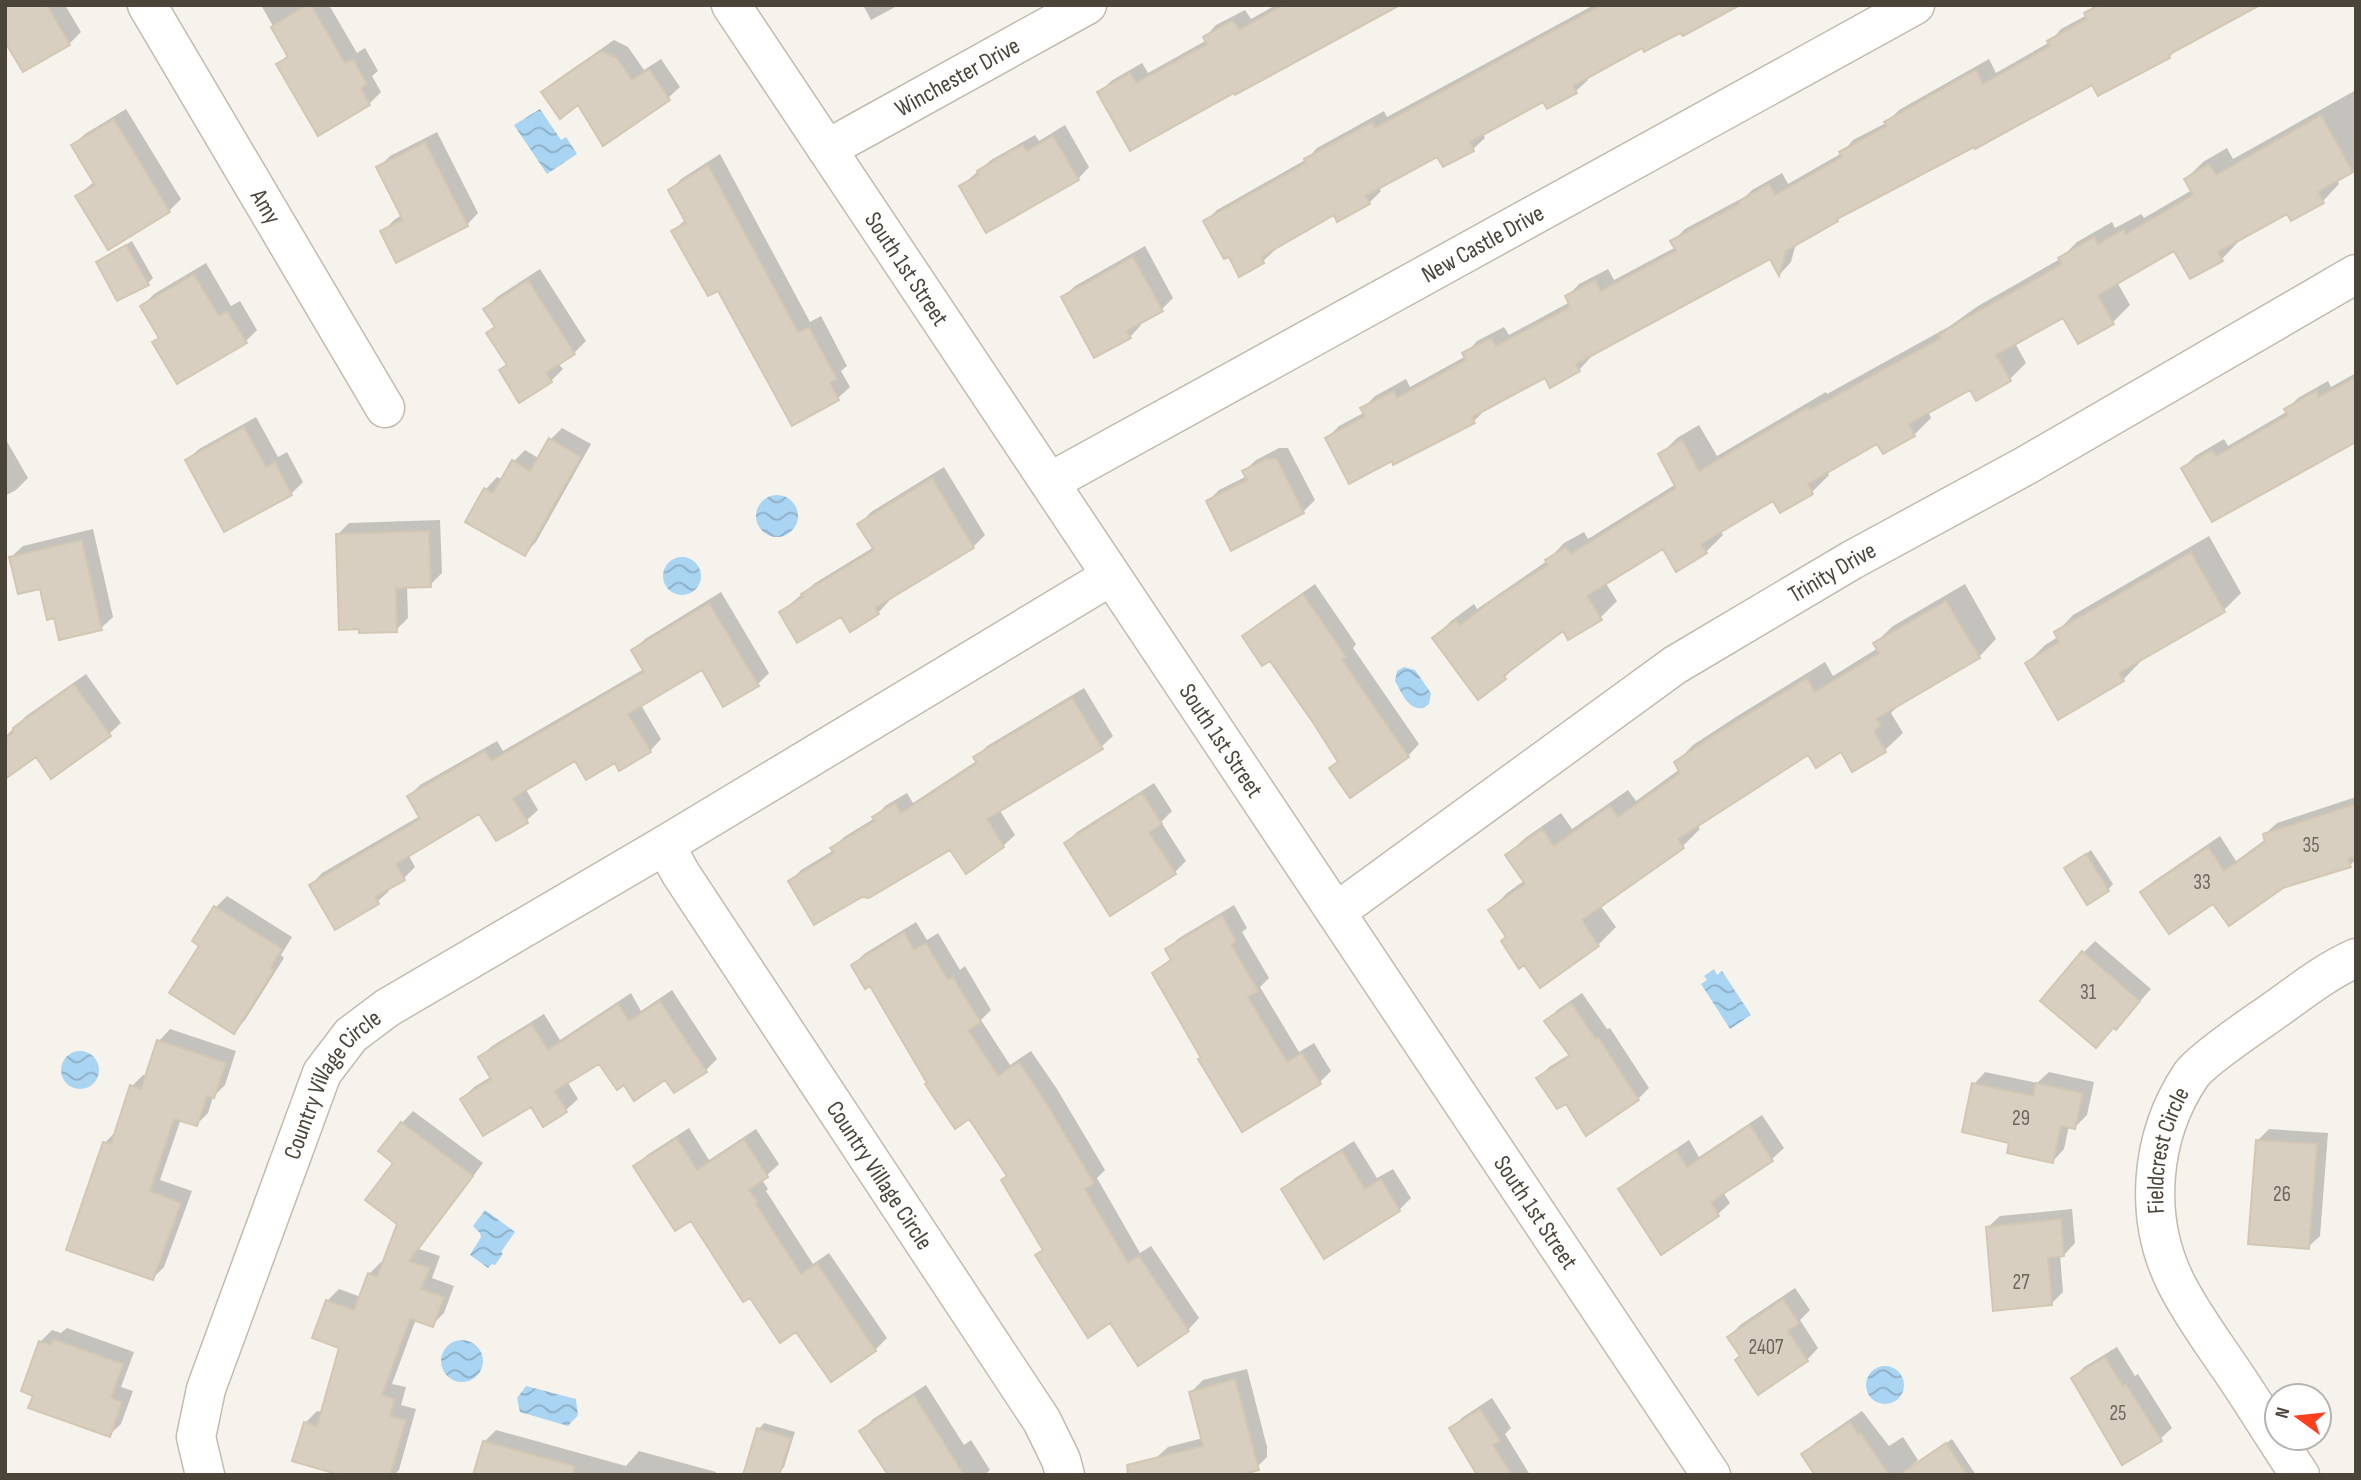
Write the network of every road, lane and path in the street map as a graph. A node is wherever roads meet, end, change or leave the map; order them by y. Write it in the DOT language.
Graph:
graph roads {
  1 [pos="147,5"];
  2 [pos="731,5"];
  3 [pos="1087,5"];
  4 [pos="1915,5"];
  5 [pos="827,149"];
  6 [pos="2356,274"];
  7 [pos="386,408"];
  8 [pos="1050,482"];
  9 [pos="1111,576"];
  10 [pos="664,845"];
  11 [pos="1336,912"];
  12 [pos="2356,958"];
  13 [pos="205,1475"];
  14 [pos="1065,1475"];
  15 [pos="1711,1475"];
  16 [pos="2300,1475"];
  1 -- 7 [label="street, Amy"];
  2 -- 5 [label="street, South 1st Street"];
  3 -- 5 [label="street, Winchester Drive"];
  4 -- 8 [label="street, New Castle Drive"];
  5 -- 8 [label="street, South 1st Street"];
  6 -- 11 [label="street, Trinity Drive"];
  8 -- 9 [label="street, South 1st Street"];
  9 -- 10 [label="street, Country Village Circle"];
  9 -- 11 [label="street, South 1st Street"];
  10 -- 13 [label="street, Country Village Circle"];
  10 -- 14 [label="street, Country Village Circle"];
  11 -- 15 [label="street, South 1st Street"];
  12 -- 16 [label="street, Fieldcrest Circle"];
}
